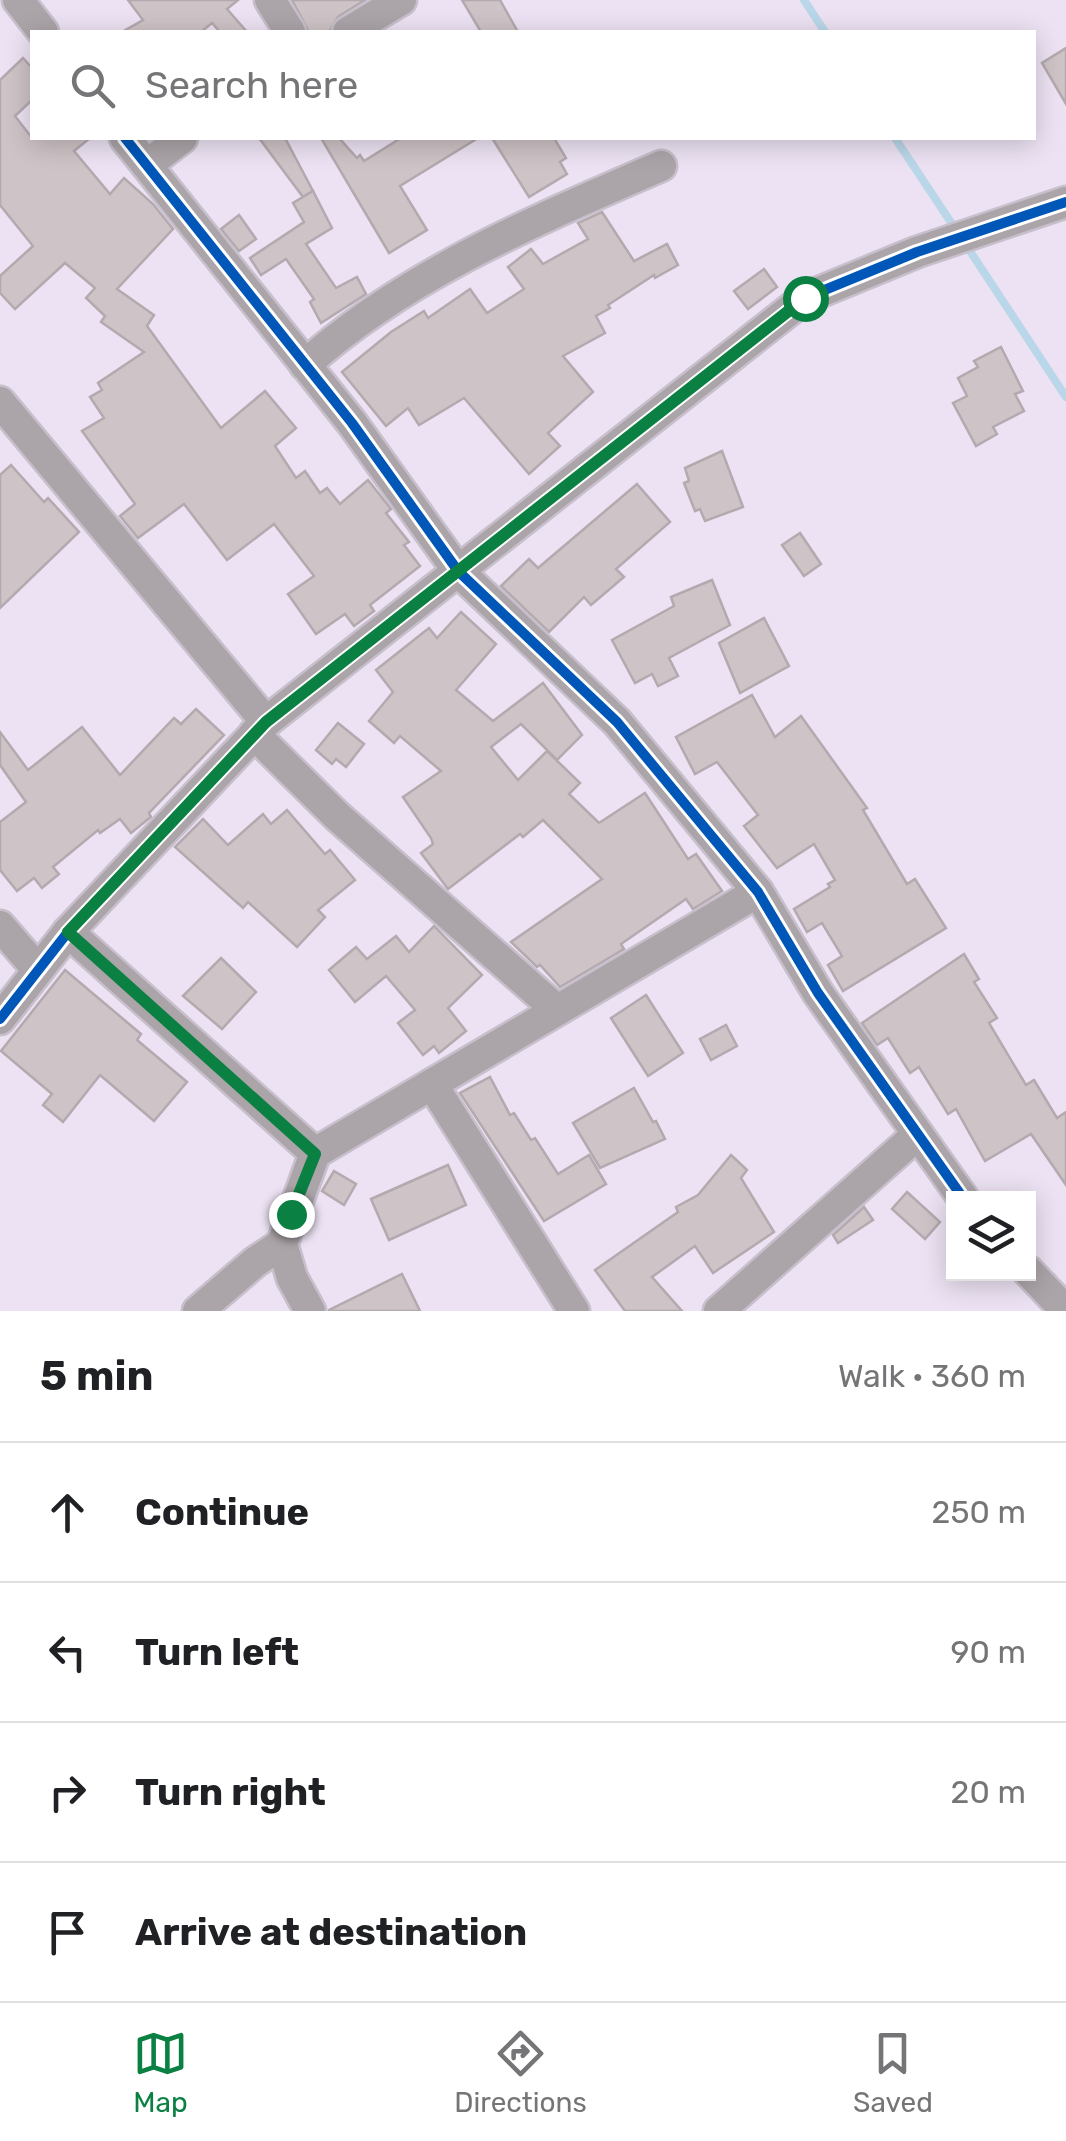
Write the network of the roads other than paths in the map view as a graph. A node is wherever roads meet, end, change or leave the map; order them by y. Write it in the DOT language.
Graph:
graph roads {
  1 [pos="18,0"];
  2 [pos="270,0"];
  3 [pos="402,0"];
  4 [pos="41,30"];
  5 [pos="289,30"];
  6 [pos="351,30"];
  7 [pos="128,140"];
  8 [pos="179,140"];
  9 [pos="147,165"];
  10 [pos="660,166"];
  11 [pos="1066,202"];
  12 [pos="305,365"];
  13 [pos="0,402"];
  14 [pos="458,571"];
  15 [pos="260,728"];
  16 [pos="758,892"];
  17 [pos="0,926"];
  18 [pos="68,932"];
  19 [pos="38,970"];
  20 [pos="556,1009"];
  21 [pos="0,1019"];
  22 [pos="432,1084"];
  23 [pos="917,1135"];
  24 [pos="315,1154"];
  25 [pos="958,1191"];
  26 [pos="282,1244"];
  27 [pos="1036,1279"];
  28 [pos="198,1311"];
  29 [pos="310,1311"];
  30 [pos="574,1311"];
  31 [pos="719,1311"];
  32 [pos="1066,1311"];
  1 -- 4 [label="street"];
  2 -- 5 [label="street"];
  3 -- 6 [label="street"];
  7 -- 9 [label="street"];
  8 -- 9 [label="street"];
  9 -- 12 [label="street"];
  10 -- 12 [label="street"];
  11 -- 14 [label="street"];
  12 -- 14 [label="street"];
  13 -- 15 [label="street"];
  14 -- 15 [label="street"];
  14 -- 16 [label="street"];
  15 -- 18 [label="street"];
  15 -- 20 [label="street"];
  16 -- 20 [label="street"];
  16 -- 23 [label="street"];
  17 -- 19 [label="street"];
  18 -- 19 [label="street"];
  18 -- 24 [label="street"];
  19 -- 21 [label="street"];
  20 -- 22 [label="street"];
  22 -- 24 [label="street"];
  22 -- 30 [label="street"];
  23 -- 25 [label="street"];
  23 -- 31 [label="street"];
  24 -- 26 [label="street"];
  26 -- 28 [label="street"];
  26 -- 29 [label="street"];
  27 -- 32 [label="street"];
}
